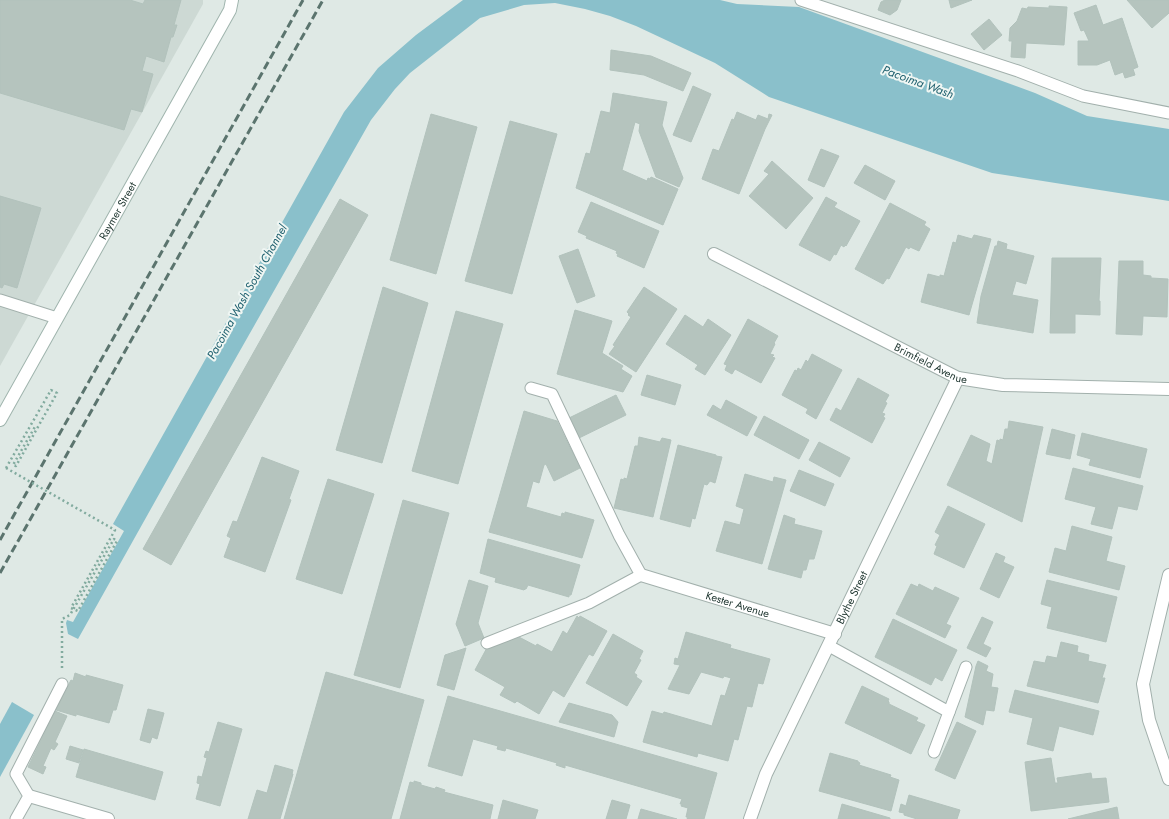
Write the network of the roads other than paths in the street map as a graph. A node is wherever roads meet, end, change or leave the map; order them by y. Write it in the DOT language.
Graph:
graph roads {
  1 [pos="232,0"];
  2 [pos="801,0"];
  3 [pos="1169,113"];
  4 [pos="714,254"];
  5 [pos="0,300"];
  6 [pos="57,318"];
  7 [pos="958,378"];
  8 [pos="531,388"];
  9 [pos="1169,389"];
  10 [pos="0,420"];
  11 [pos="1169,575"];
  12 [pos="641,576"];
  13 [pos="835,634"];
  14 [pos="487,644"];
  15 [pos="829,646"];
  16 [pos="966,667"];
  17 [pos="62,684"];
  18 [pos="949,712"];
  19 [pos="934,752"];
  20 [pos="1169,779"];
  21 [pos="29,796"];
  22 [pos="16,819"];
  23 [pos="108,819"];
  24 [pos="750,819"];
  1 -- 6 [label="street, Raymer Street"];
  2 -- 3 [label="lane"];
  4 -- 7 [label="street, Brimfield Avenue"];
  5 -- 6 [label="lane"];
  6 -- 10 [label="street, Raymer Street"];
  7 -- 9 [label="street, Brimfield Avenue"];
  7 -- 13 [label="street, Blythe Street"];
  8 -- 12 [label="lane"];
  11 -- 20 [label="street"];
  12 -- 13 [label="street, Kester Avenue"];
  12 -- 14 [label="lane"];
  13 -- 15 [label="street, Blythe Street"];
  15 -- 18 [label="lane"];
  15 -- 24 [label="street, Blythe Street"];
  16 -- 18 [label="lane"];
  17 -- 21 [label="lane"];
  18 -- 19 [label="lane"];
  21 -- 22 [label="lane"];
  21 -- 23 [label="street"];
}
